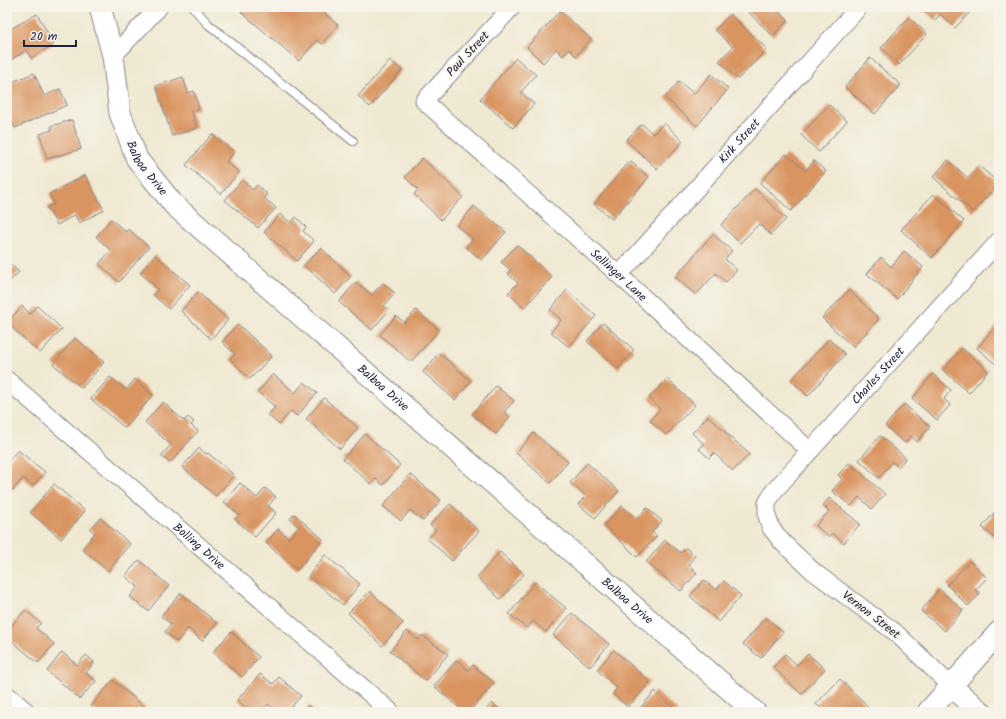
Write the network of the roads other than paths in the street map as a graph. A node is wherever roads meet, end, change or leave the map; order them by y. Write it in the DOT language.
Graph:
graph roads {
  1 [pos="100,7"];
  2 [pos="159,7"];
  3 [pos="193,7"];
  4 [pos="512,7"];
  5 [pos="859,7"];
  6 [pos="112,56"];
  7 [pos="424,101"];
  8 [pos="353,140"];
  9 [pos="999,241"];
  10 [pos="619,275"];
  11 [pos="7,380"];
  12 [pos="810,451"];
  13 [pos="767,516"];
  14 [pos="999,632"];
  15 [pos="951,686"];
  16 [pos="390,712"];
  17 [pos="756,712"];
  18 [pos="928,712"];
  19 [pos="981,712"];
  1 -- 6 [label="street, Balboa Drive"];
  2 -- 6 [label="street"];
  3 -- 8 [label="lane"];
  4 -- 7 [label="street, Paul Street"];
  5 -- 10 [label="street, Kirk Street"];
  6 -- 17 [label="street, Balboa Drive"];
  7 -- 10 [label="street, Sellinger Lane"];
  9 -- 12 [label="street, Charles Street"];
  10 -- 12 [label="street, Sellinger Lane"];
  11 -- 16 [label="street, Bolling Drive"];
  12 -- 13 [label="street, Charles Street"];
  13 -- 15 [label="street, Vernon Street"];
  14 -- 15 [label="street"];
  15 -- 18 [label="street"];
  15 -- 19 [label="street, Vernon Street"];
}
